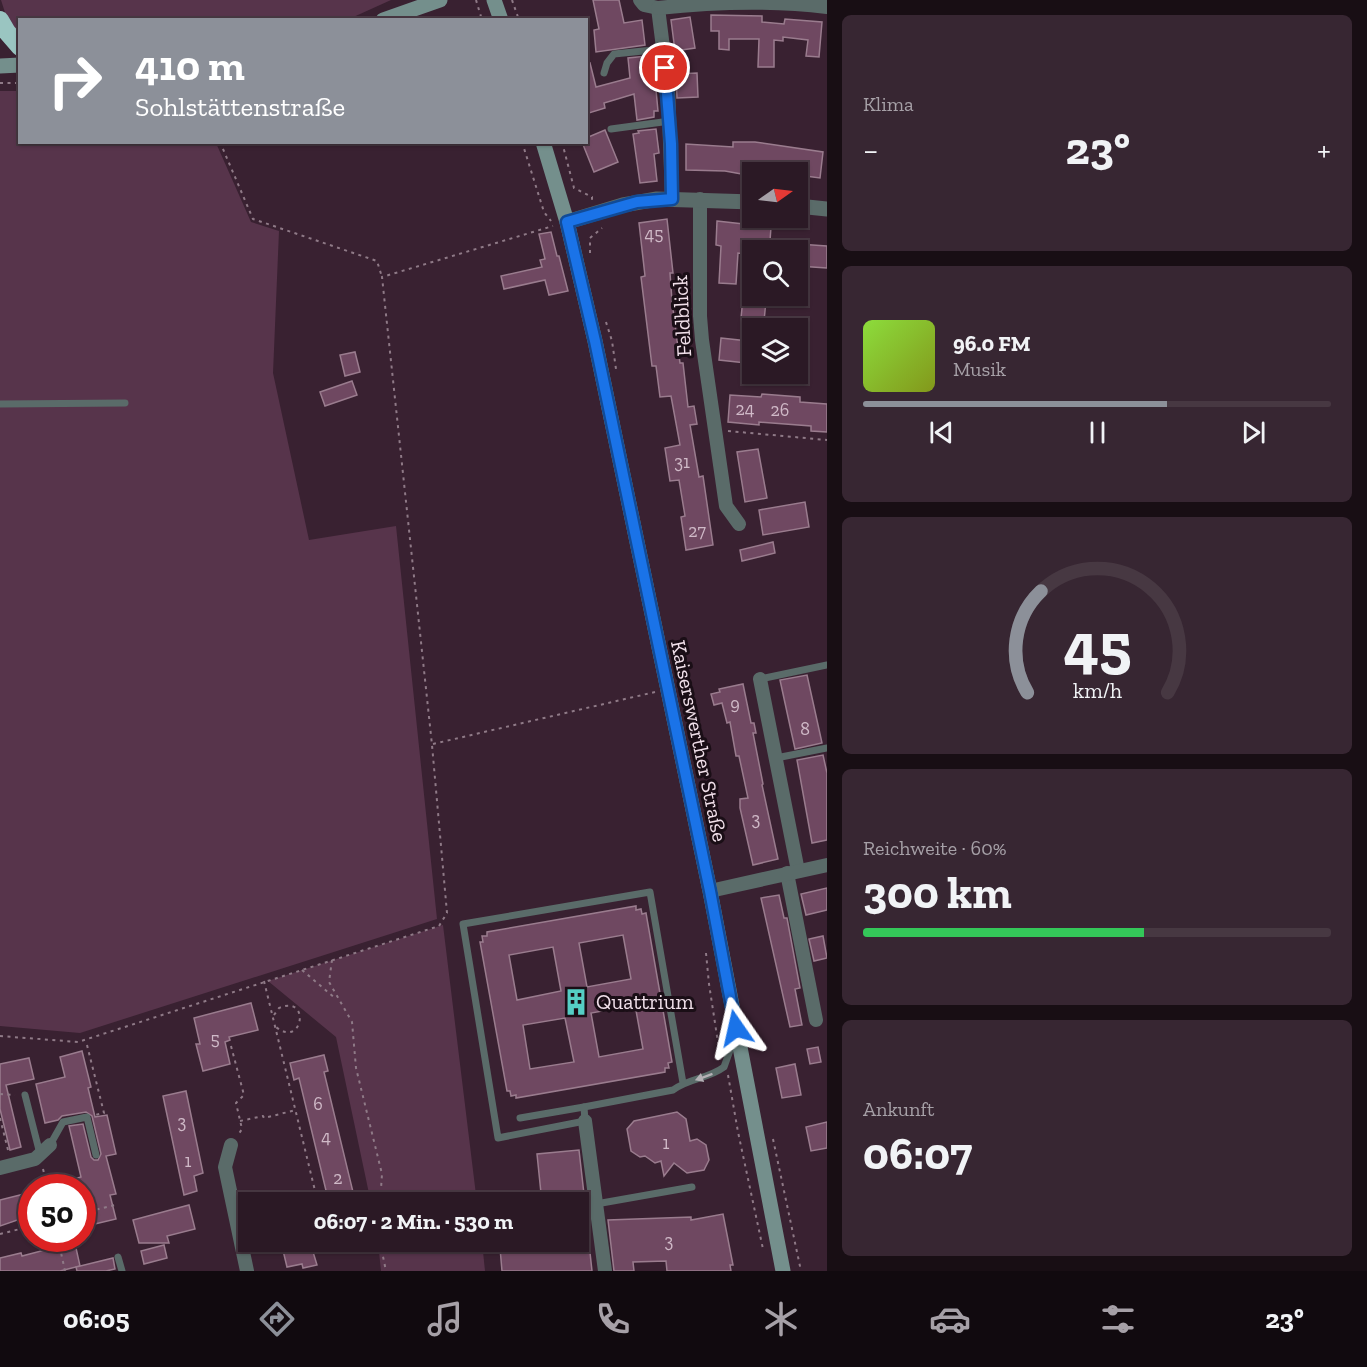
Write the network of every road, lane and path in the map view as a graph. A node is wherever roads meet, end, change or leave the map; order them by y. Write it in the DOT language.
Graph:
graph roads {
  1 [pos="409,0"];
  2 [pos="440,0"];
  3 [pos="476,0"];
  4 [pos="494,0"];
  5 [pos="512,0"];
  6 [pos="640,0"];
  7 [pos="810,2"];
  8 [pos="827,6"];
  9 [pos="658,8"];
  10 [pos="384,18"];
  11 [pos="387,18"];
  12 [pos="481,18"];
  13 [pos="500,18"];
  14 [pos="518,18"];
  15 [pos="0,20"];
  16 [pos="18,45"];
  17 [pos="663,49"];
  18 [pos="18,65"];
  19 [pos="0,66"];
  20 [pos="604,73"];
  21 [pos="0,83"];
  22 [pos="18,83"];
  23 [pos="670,121"];
  24 [pos="611,129"];
  25 [pos="221,144"];
  26 [pos="523,144"];
  27 [pos="543,144"];
  28 [pos="563,144"];
  29 [pos="672,199"];
  30 [pos="700,200"];
  31 [pos="742,202"];
  32 [pos="808,207"];
  33 [pos="827,209"];
  34 [pos="594,214"];
  35 [pos="561,224"];
  36 [pos="607,225"];
  37 [pos="590,256"];
  38 [pos="382,277"];
  39 [pos="604,316"];
  40 [pos="616,371"];
  41 [pos="125,403"];
  42 [pos="0,404"];
  43 [pos="715,430"];
  44 [pos="827,440"];
  45 [pos="739,524"];
  46 [pos="827,665"];
  47 [pos="760,680"];
  48 [pos="667,689"];
  49 [pos="432,745"];
  50 [pos="827,748"];
  51 [pos="776,758"];
  52 [pos="827,865"];
  53 [pos="793,872"];
  54 [pos="710,891"];
  55 [pos="332,959"];
  56 [pos="301,969"];
  57 [pos="264,981"];
  58 [pos="339,1000"];
  59 [pos="274,1020"];
  60 [pos="816,1020"];
  61 [pos="276,1027"];
  62 [pos="736,1028"];
  63 [pos="0,1036"];
  64 [pos="87,1045"];
  65 [pos="231,1046"];
  66 [pos="727,1070"];
  67 [pos="683,1083"];
  68 [pos="0,1094"];
  69 [pos="26,1095"];
  70 [pos="584,1107"];
  71 [pos="296,1110"];
  72 [pos="87,1117"];
  73 [pos="0,1118"];
  74 [pos="520,1118"];
  75 [pos="240,1121"];
  76 [pos="585,1121"];
  77 [pos="773,1138"];
  78 [pos="231,1145"];
  79 [pos="45,1150"];
  80 [pos="96,1155"];
  81 [pos="6,1167"];
  82 [pos="47,1174"];
  83 [pos="692,1188"];
  84 [pos="315,1192"];
  85 [pos="381,1192"];
  86 [pos="596,1204"];
  87 [pos="115,1205"];
  88 [pos="96,1210"];
  89 [pos="18,1230"];
  90 [pos="0,1234"];
  91 [pos="61,1252"];
  92 [pos="382,1252"];
  93 [pos="118,1257"];
  94 [pos="765,1259"];
  95 [pos="65,1271"];
  96 [pos="122,1271"];
  97 [pos="247,1271"];
  98 [pos="386,1271"];
  99 [pos="604,1271"];
  100 [pos="783,1271"];
  101 [pos="801,1271"];
  1 -- 10 [label="main road"];
  2 -- 11 [label="main road"];
  3 -- 12 [label="path"];
  4 -- 13 [label="main road"];
  5 -- 14 [label="path"];
  6 -- 9 [label="street"];
  7 -- 8 [label="street"];
  7 -- 9 [label="street"];
  9 -- 17 [label="street"];
  15 -- 16 [label="highway"];
  17 -- 20 [label="lane"];
  17 -- 23 [label="street"];
  18 -- 19 [label="main road"];
  21 -- 22 [label="path"];
  23 -- 24 [label="lane"];
  23 -- 29 [label="street"];
  25 -- 38 [label="path"];
  26 -- 35 [label="path"];
  27 -- 35 [label="main road, Kaiserswerther Straße"];
  28 -- 34 [label="path"];
  29 -- 30 [label="street"];
  29 -- 34 [label="street"];
  30 -- 31 [label="street"];
  30 -- 43 [label="street, Feldblick"];
  32 -- 33 [label="street"];
  34 -- 35 [label="street"];
  35 -- 38 [label="path"];
  35 -- 48 [label="main road, Kaiserswerther Straße"];
  36 -- 37 [label="path"];
  38 -- 49 [label="path"];
  39 -- 40 [label="path"];
  41 -- 42 [label="lane"];
  43 -- 44 [label="path"];
  43 -- 45 [label="street, Feldblick"];
  46 -- 47 [label="lane"];
  47 -- 51 [label="street"];
  48 -- 49 [label="path"];
  48 -- 54 [label="main road, Kaiserswerther Straße"];
  49 -- 55 [label="path"];
  50 -- 51 [label="lane"];
  51 -- 53 [label="street"];
  52 -- 53 [label="street"];
  53 -- 54 [label="street"];
  53 -- 60 [label="street"];
  54 -- 62 [label="main road, Kaiserswerther Straße"];
  55 -- 56 [label="path"];
  55 -- 58 [label="path"];
  56 -- 57 [label="path"];
  56 -- 58 [label="path"];
  57 -- 59 [label="path"];
  57 -- 63 [label="path"];
  58 -- 85 [label="path"];
  59 -- 61 [label="path"];
  59 -- 61 [label="path"];
  61 -- 71 [label="path"];
  62 -- 67 [label="lane, one-way"];
  62 -- 100 [label="main road, Kaiserswerther Straße"];
  64 -- 72 [label="path"];
  65 -- 75 [label="path"];
  66 -- 94 [label="path"];
  67 -- 70 [label="lane"];
  67 -- 76 [label="lane"];
  68 -- 69 [label="path"];
  69 -- 79 [label="lane"];
  70 -- 74 [label="lane"];
  70 -- 76 [label="lane"];
  71 -- 75 [label="path"];
  71 -- 84 [label="path"];
  72 -- 79 [label="lane"];
  72 -- 80 [label="lane"];
  73 -- 81 [label="path"];
  75 -- 78 [label="path"];
  76 -- 86 [label="street"];
  77 -- 101 [label="path"];
  78 -- 97 [label="street"];
  79 -- 81 [label="street"];
  79 -- 82 [label="path"];
  83 -- 86 [label="lane"];
  86 -- 99 [label="street"];
  87 -- 88 [label="path"];
  89 -- 90 [label="path"];
  91 -- 95 [label="path"];
  92 -- 98 [label="path"];
  93 -- 96 [label="lane"];
}
